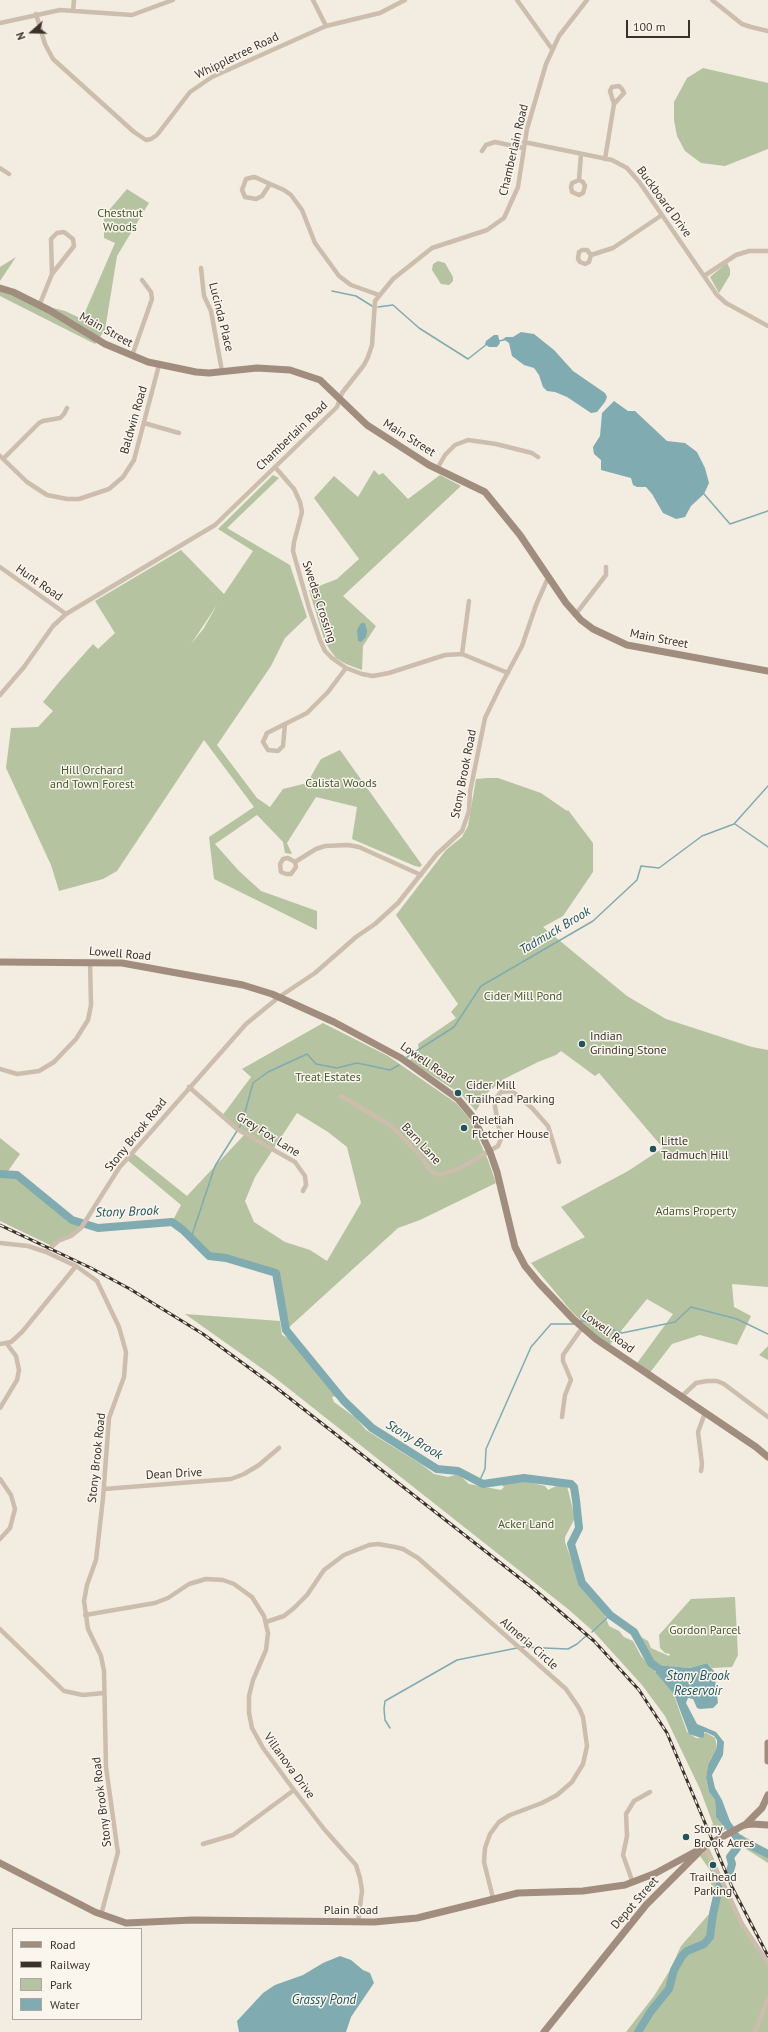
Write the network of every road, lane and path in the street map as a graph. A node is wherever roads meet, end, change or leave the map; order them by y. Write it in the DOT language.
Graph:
graph roads {
  1 [pos="74,0"];
  2 [pos="173,0"];
  3 [pos="313,0"];
  4 [pos="405,0"];
  5 [pos="517,0"];
  6 [pos="587,0"];
  7 [pos="712,0"];
  8 [pos="73,11"];
  9 [pos="36,14"];
  10 [pos="0,23"];
  11 [pos="326,26"];
  12 [pos="768,30"];
  13 [pos="552,49"];
  14 [pos="614,104"];
  15 [pos="524,142"];
  16 [pos="523,148"];
  17 [pos="482,151"];
  18 [pos="581,154"];
  19 [pos="605,159"];
  20 [pos="0,168"];
  21 [pos="10,174"];
  22 [pos="578,180"];
  23 [pos="270,184"];
  24 [pos="662,215"];
  25 [pos="768,251"];
  26 [pos="591,255"];
  27 [pos="200,268"];
  28 [pos="52,274"];
  29 [pos="704,276"];
  30 [pos="142,280"];
  31 [pos="0,288"];
  32 [pos="378,295"];
  33 [pos="39,306"];
  34 [pos="768,326"];
  35 [pos="132,356"];
  36 [pos="159,365"];
  37 [pos="222,372"];
  38 [pos="340,398"];
  39 [pos="67,408"];
  40 [pos="144,423"];
  41 [pos="179,433"];
  42 [pos="538,457"];
  43 [pos="2,458"];
  44 [pos="275,467"];
  45 [pos="437,469"];
  46 [pos="0,567"];
  47 [pos="606,567"];
  48 [pos="548,578"];
  49 [pos="469,601"];
  50 [pos="66,614"];
  51 [pos="575,614"];
  52 [pos="462,654"];
  53 [pos="346,668"];
  54 [pos="768,671"];
  55 [pos="508,673"];
  56 [pos="0,695"];
  57 [pos="285,724"];
  58 [pos="295,862"];
  59 [pos="421,875"];
  60 [pos="0,962"];
  61 [pos="90,962"];
  62 [pos="279,997"];
  63 [pos="0,1069"];
  64 [pos="189,1087"];
  65 [pos="341,1096"];
  66 [pos="490,1152"];
  67 [pos="559,1162"];
  68 [pos="303,1190"];
  69 [pos="0,1243"];
  70 [pos="46,1252"];
  71 [pos="76,1266"];
  72 [pos="582,1328"];
  73 [pos="0,1344"];
  74 [pos="7,1344"];
  75 [pos="681,1397"];
  76 [pos="0,1408"];
  77 [pos="705,1413"];
  78 [pos="562,1417"];
  79 [pos="768,1417"];
  80 [pos="279,1448"];
  81 [pos="768,1457"];
  82 [pos="701,1471"];
  83 [pos="0,1479"];
  84 [pos="104,1489"];
  85 [pos="0,1539"];
  86 [pos="85,1615"];
  87 [pos="266,1622"];
  88 [pos="0,1629"];
  89 [pos="104,1693"];
  90 [pos="768,1743"];
  91 [pos="768,1761"];
  92 [pos="294,1790"];
  93 [pos="650,1792"];
  94 [pos="768,1796"];
  95 [pos="768,1825"];
  96 [pos="741,1827"];
  97 [pos="203,1844"];
  98 [pos="704,1847"];
  99 [pos="0,1863"];
  100 [pos="634,1883"];
  101 [pos="493,1898"];
  102 [pos="101,1915"];
  103 [pos="358,1922"];
  104 [pos="768,1963"];
  105 [pos="768,1998"];
  106 [pos="544,2032"];
  107 [pos="755,2032"];
  1 -- 8 [label="street"];
  2 -- 8 [label="street"];
  3 -- 11 [label="street"];
  4 -- 11 [label="street, Whippletree Road"];
  5 -- 13 [label="street"];
  6 -- 13 [label="street, Chamberlain Road"];
  7 -- 12 [label="street"];
  8 -- 9 [label="street"];
  9 -- 10 [label="street"];
  9 -- 11 [label="street, Whippletree Road"];
  13 -- 15 [label="street, Chamberlain Road"];
  14 -- 19 [label="street"];
  15 -- 16 [label="street, Chamberlain Road"];
  15 -- 18 [label="street, Buckboard Drive"];
  16 -- 17 [label="street"];
  16 -- 32 [label="street, Chamberlain Road"];
  18 -- 19 [label="street, Buckboard Drive"];
  18 -- 22 [label="street"];
  19 -- 24 [label="street, Buckboard Drive"];
  20 -- 21 [label="street"];
  23 -- 23 [label="street"];
  23 -- 32 [label="street"];
  24 -- 26 [label="street"];
  24 -- 29 [label="street, Buckboard Drive"];
  25 -- 29 [label="street"];
  27 -- 37 [label="street, Lucinda Place"];
  28 -- 28 [label="street"];
  28 -- 33 [label="street"];
  29 -- 34 [label="street, Buckboard Drive"];
  30 -- 35 [label="street"];
  31 -- 33 [label="main road, Main Street"];
  32 -- 38 [label="street, Chamberlain Road"];
  33 -- 35 [label="main road, Main Street"];
  35 -- 36 [label="main road, Main Street"];
  36 -- 37 [label="main road, Main Street"];
  36 -- 40 [label="street, Baldwin Road"];
  37 -- 38 [label="main road, Main Street"];
  38 -- 44 [label="street, Chamberlain Road"];
  38 -- 45 [label="main road, Main Street"];
  39 -- 43 [label="street"];
  40 -- 41 [label="street"];
  40 -- 43 [label="street, Baldwin Road"];
  42 -- 45 [label="street"];
  44 -- 50 [label="street, Chamberlain Road"];
  44 -- 53 [label="street, Swedes Crossing"];
  45 -- 48 [label="main road, Main Street"];
  46 -- 50 [label="street, Hunt Road"];
  47 -- 51 [label="street"];
  48 -- 51 [label="main road, Main Street"];
  48 -- 55 [label="street, Stony Brook Road"];
  49 -- 52 [label="street"];
  50 -- 56 [label="street, Chamberlain Road"];
  51 -- 54 [label="main road, Main Street"];
  52 -- 53 [label="street, Swedes Crossing"];
  52 -- 55 [label="street, Swedes Crossing"];
  53 -- 57 [label="street"];
  55 -- 59 [label="street, Stony Brook Road"];
  57 -- 57 [label="street"];
  58 -- 59 [label="street"];
  59 -- 62 [label="street, Stony Brook Road"];
  60 -- 61 [label="main road, Lowell Road"];
  61 -- 62 [label="main road, Lowell Road"];
  61 -- 63 [label="street"];
  62 -- 64 [label="street, Stony Brook Road"];
  62 -- 66 [label="main road, Lowell Road"];
  64 -- 68 [label="street, Grey Fox Lane"];
  64 -- 70 [label="street, Stony Brook Road"];
  65 -- 66 [label="street, Barn Lane"];
  66 -- 67 [label="street"];
  66 -- 72 [label="main road, Lowell Road"];
  69 -- 70 [label="street"];
  70 -- 71 [label="street, Stony Brook Road"];
  71 -- 74 [label="street"];
  71 -- 84 [label="street, Stony Brook Road"];
  72 -- 75 [label="main road, Lowell Road"];
  72 -- 78 [label="street"];
  73 -- 74 [label="street"];
  74 -- 76 [label="street"];
  75 -- 77 [label="main road, Lowell Road"];
  75 -- 79 [label="street"];
  77 -- 81 [label="main road, Lowell Road"];
  77 -- 82 [label="street"];
  80 -- 84 [label="street, Dean Drive"];
  83 -- 85 [label="street"];
  84 -- 86 [label="street, Stony Brook Road"];
  86 -- 87 [label="street, Villanova Drive"];
  86 -- 89 [label="street, Stony Brook Road"];
  87 -- 92 [label="street, Villanova Drive"];
  87 -- 101 [label="street, Almeria Circle"];
  88 -- 89 [label="street"];
  89 -- 102 [label="street, Stony Brook Road"];
  90 -- 91 [label="main road"];
  92 -- 97 [label="street"];
  92 -- 103 [label="street, Villanova Drive"];
  93 -- 100 [label="street"];
  94 -- 96 [label="main road, Depot Street"];
  95 -- 96 [label="main road"];
  96 -- 98 [label="main road, Depot Street"];
  98 -- 100 [label="main road, Plain Road"];
  98 -- 104 [label="street"];
  98 -- 106 [label="main road, Depot Street"];
  99 -- 102 [label="main road, Plain Road"];
  100 -- 101 [label="main road, Plain Road"];
  101 -- 103 [label="main road, Plain Road"];
  102 -- 103 [label="main road, Plain Road"];
  105 -- 107 [label="street"];
}
